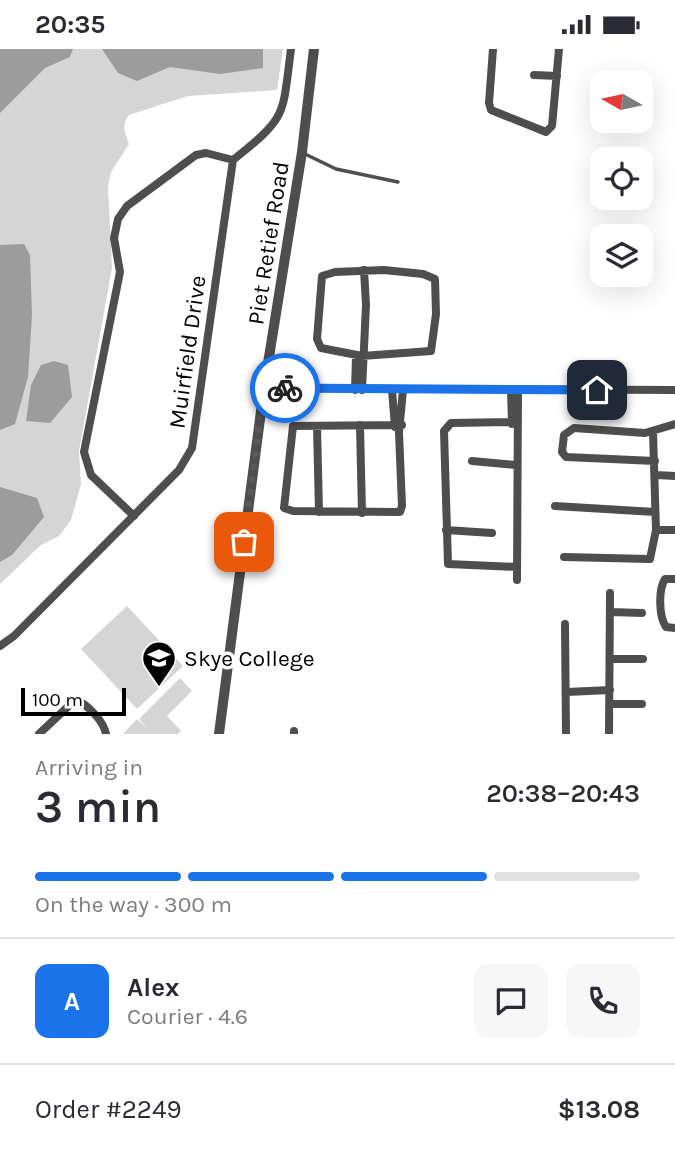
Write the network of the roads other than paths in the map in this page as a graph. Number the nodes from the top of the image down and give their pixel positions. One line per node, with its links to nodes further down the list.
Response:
1 (314, 49): 7 (street, Piet Retief Road)
2 (493, 49): 6 (street)
3 (559, 49): 6 (street)
4 (290, 54): 8 (street)
5 (534, 75): 6 (street)
6 (557, 76)
7 (302, 152): 9 (lane); 12 (street, Piet Retief Road)
8 (233, 160): 33 (street, Muirfield Drive); 33 (street)
9 (398, 182)
10 (365, 270): 11 (street); 11 (street); 11 (street)
11 (360, 354): 13 (street)
12 (264, 388): 13 (street); 56 (street, Piet Retief Road)
13 (358, 390): 14 (street)
14 (392, 390): 15 (street); 22 (street)
15 (403, 390): 16 (street); 22 (street)
16 (515, 390): 17 (street); 18 (street)
17 (675, 390)
18 (514, 424): 26 (street); 34 (street)
19 (675, 424): 23 (street)
20 (360, 425): 21 (street); 22 (street); 32 (street)
21 (317, 426): 30 (street); 30 (street)
22 (398, 427): 32 (street)
23 (653, 432): 25 (street); 25 (street)
24 (472, 461): 26 (street)
25 (655, 461): 27 (street)
26 (516, 465): 39 (street)
27 (656, 475): 28 (street); 31 (street)
28 (675, 476)
29 (555, 506): 31 (street)
30 (319, 512): 32 (street)
31 (655, 512): 35 (street)
32 (362, 513)
33 (134, 516): 47 (street, Muirfield Drive)
34 (446, 530): 37 (street); 39 (street)
35 (656, 530): 36 (street); 38 (street)
36 (675, 530)
37 (492, 533)
38 (564, 557)
39 (517, 568): 41 (street)
40 (675, 579): 46 (street)
41 (517, 580)
42 (610, 593): 43 (street)
43 (610, 612): 44 (street); 48 (street)
44 (642, 613)
45 (565, 624): 51 (street)
46 (675, 628)
47 (0, 646)
48 (610, 659): 49 (street); 50 (street)
49 (643, 659)
50 (610, 690): 51 (street); 52 (street)
51 (566, 692): 57 (street)
52 (610, 704): 53 (street); 58 (street)
53 (642, 704)
54 (39, 734): 55 (street)
55 (106, 734)
56 (219, 734)
57 (566, 734)
58 (609, 734)

